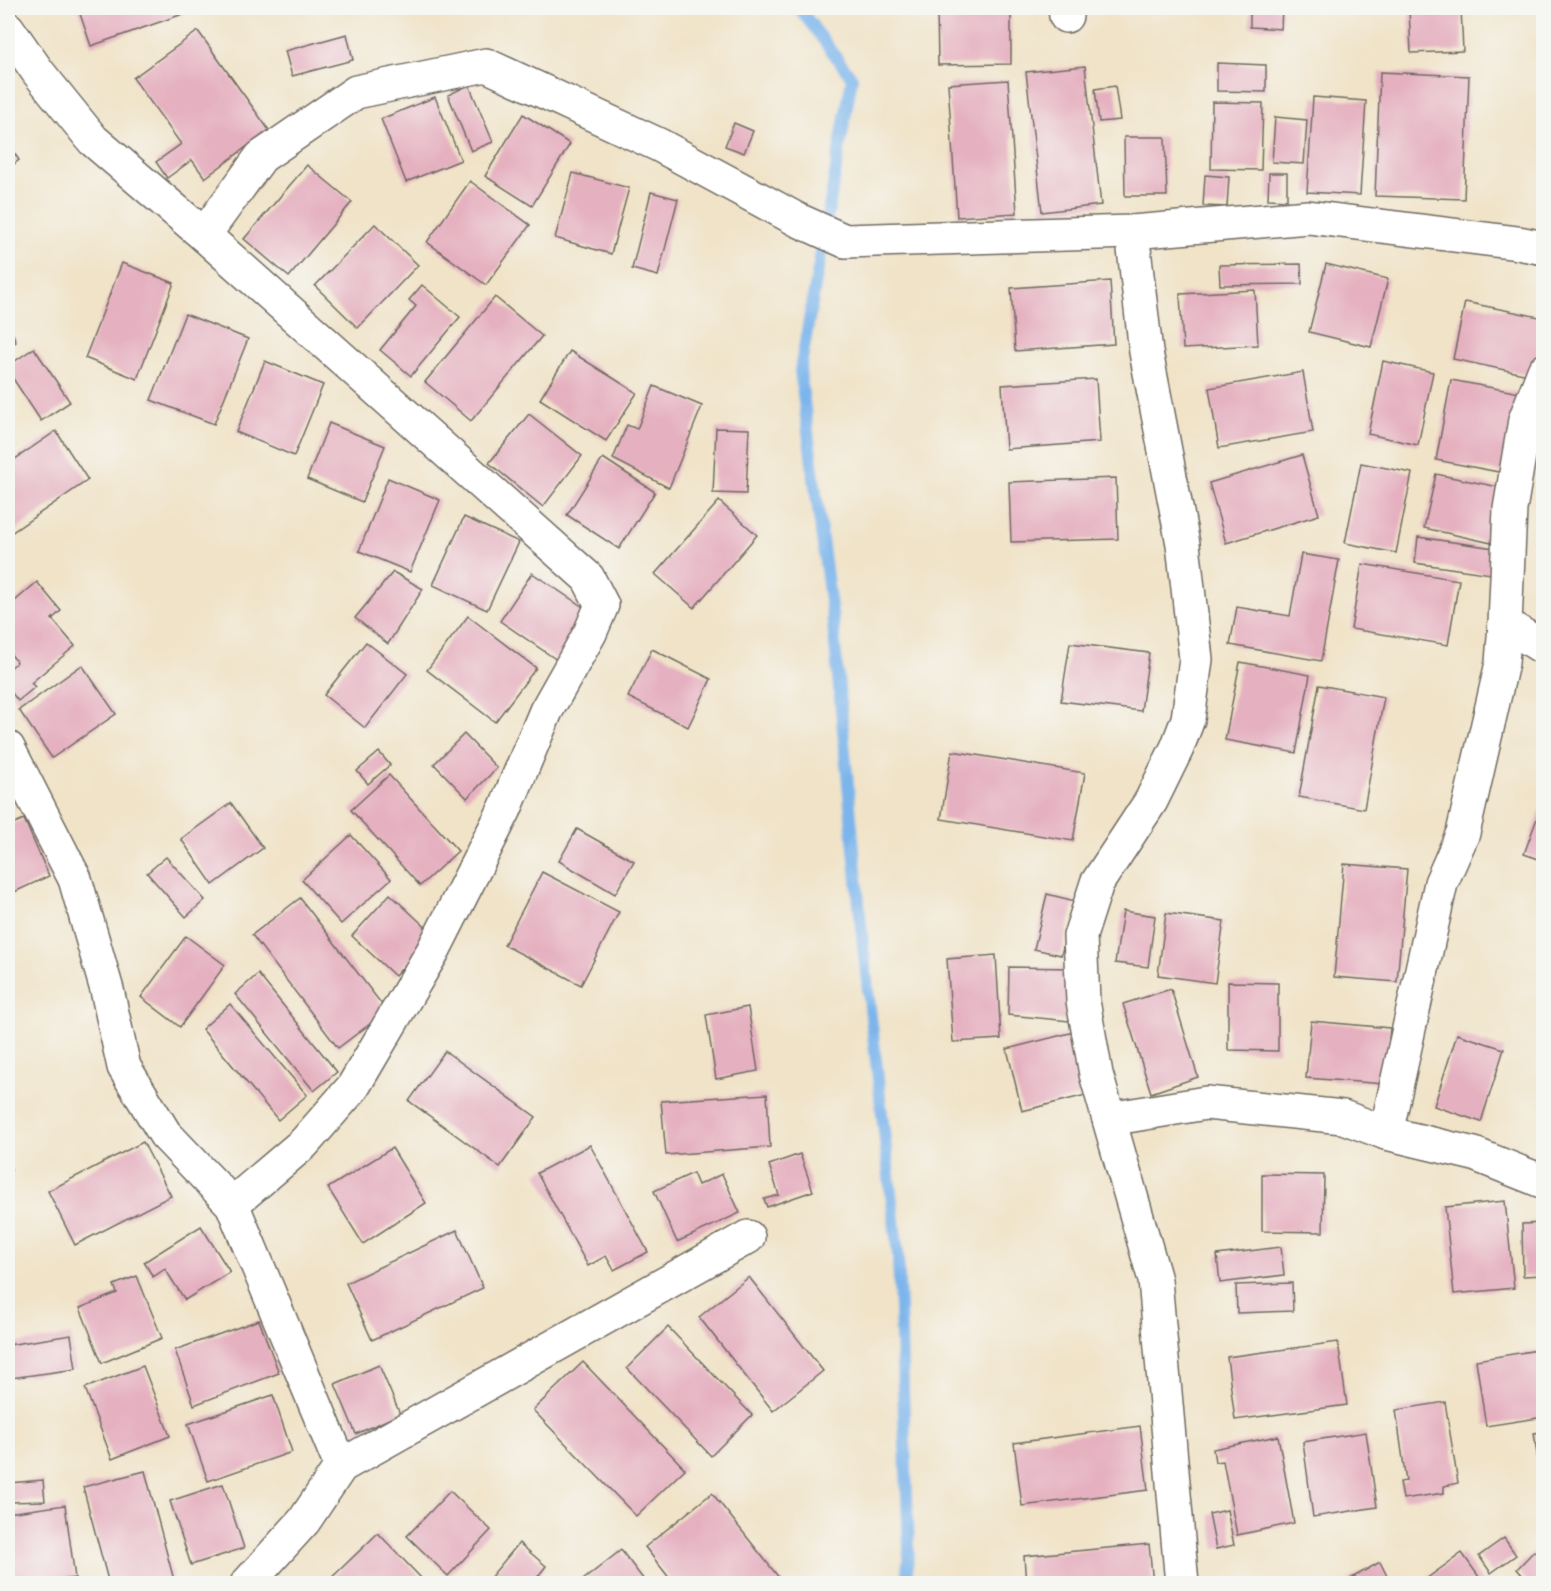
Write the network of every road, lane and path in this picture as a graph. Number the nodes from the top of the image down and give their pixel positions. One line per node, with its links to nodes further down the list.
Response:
1 (8, 29): 3 (street)
2 (1132, 232): 3 (street); 4 (street); 9 (street)
3 (204, 235): 12 (street)
4 (1544, 248)
5 (1544, 371): 6 (street)
6 (1505, 624): 7 (street); 10 (street)
7 (1544, 648)
8 (8, 748): 12 (street)
9 (1109, 1119): 10 (street); 16 (street)
10 (1386, 1133): 11 (street)
11 (1544, 1182)
12 (232, 1204): 14 (street)
13 (748, 1238): 14 (street)
14 (341, 1466): 15 (street)
15 (247, 1584)
16 (1182, 1584)

